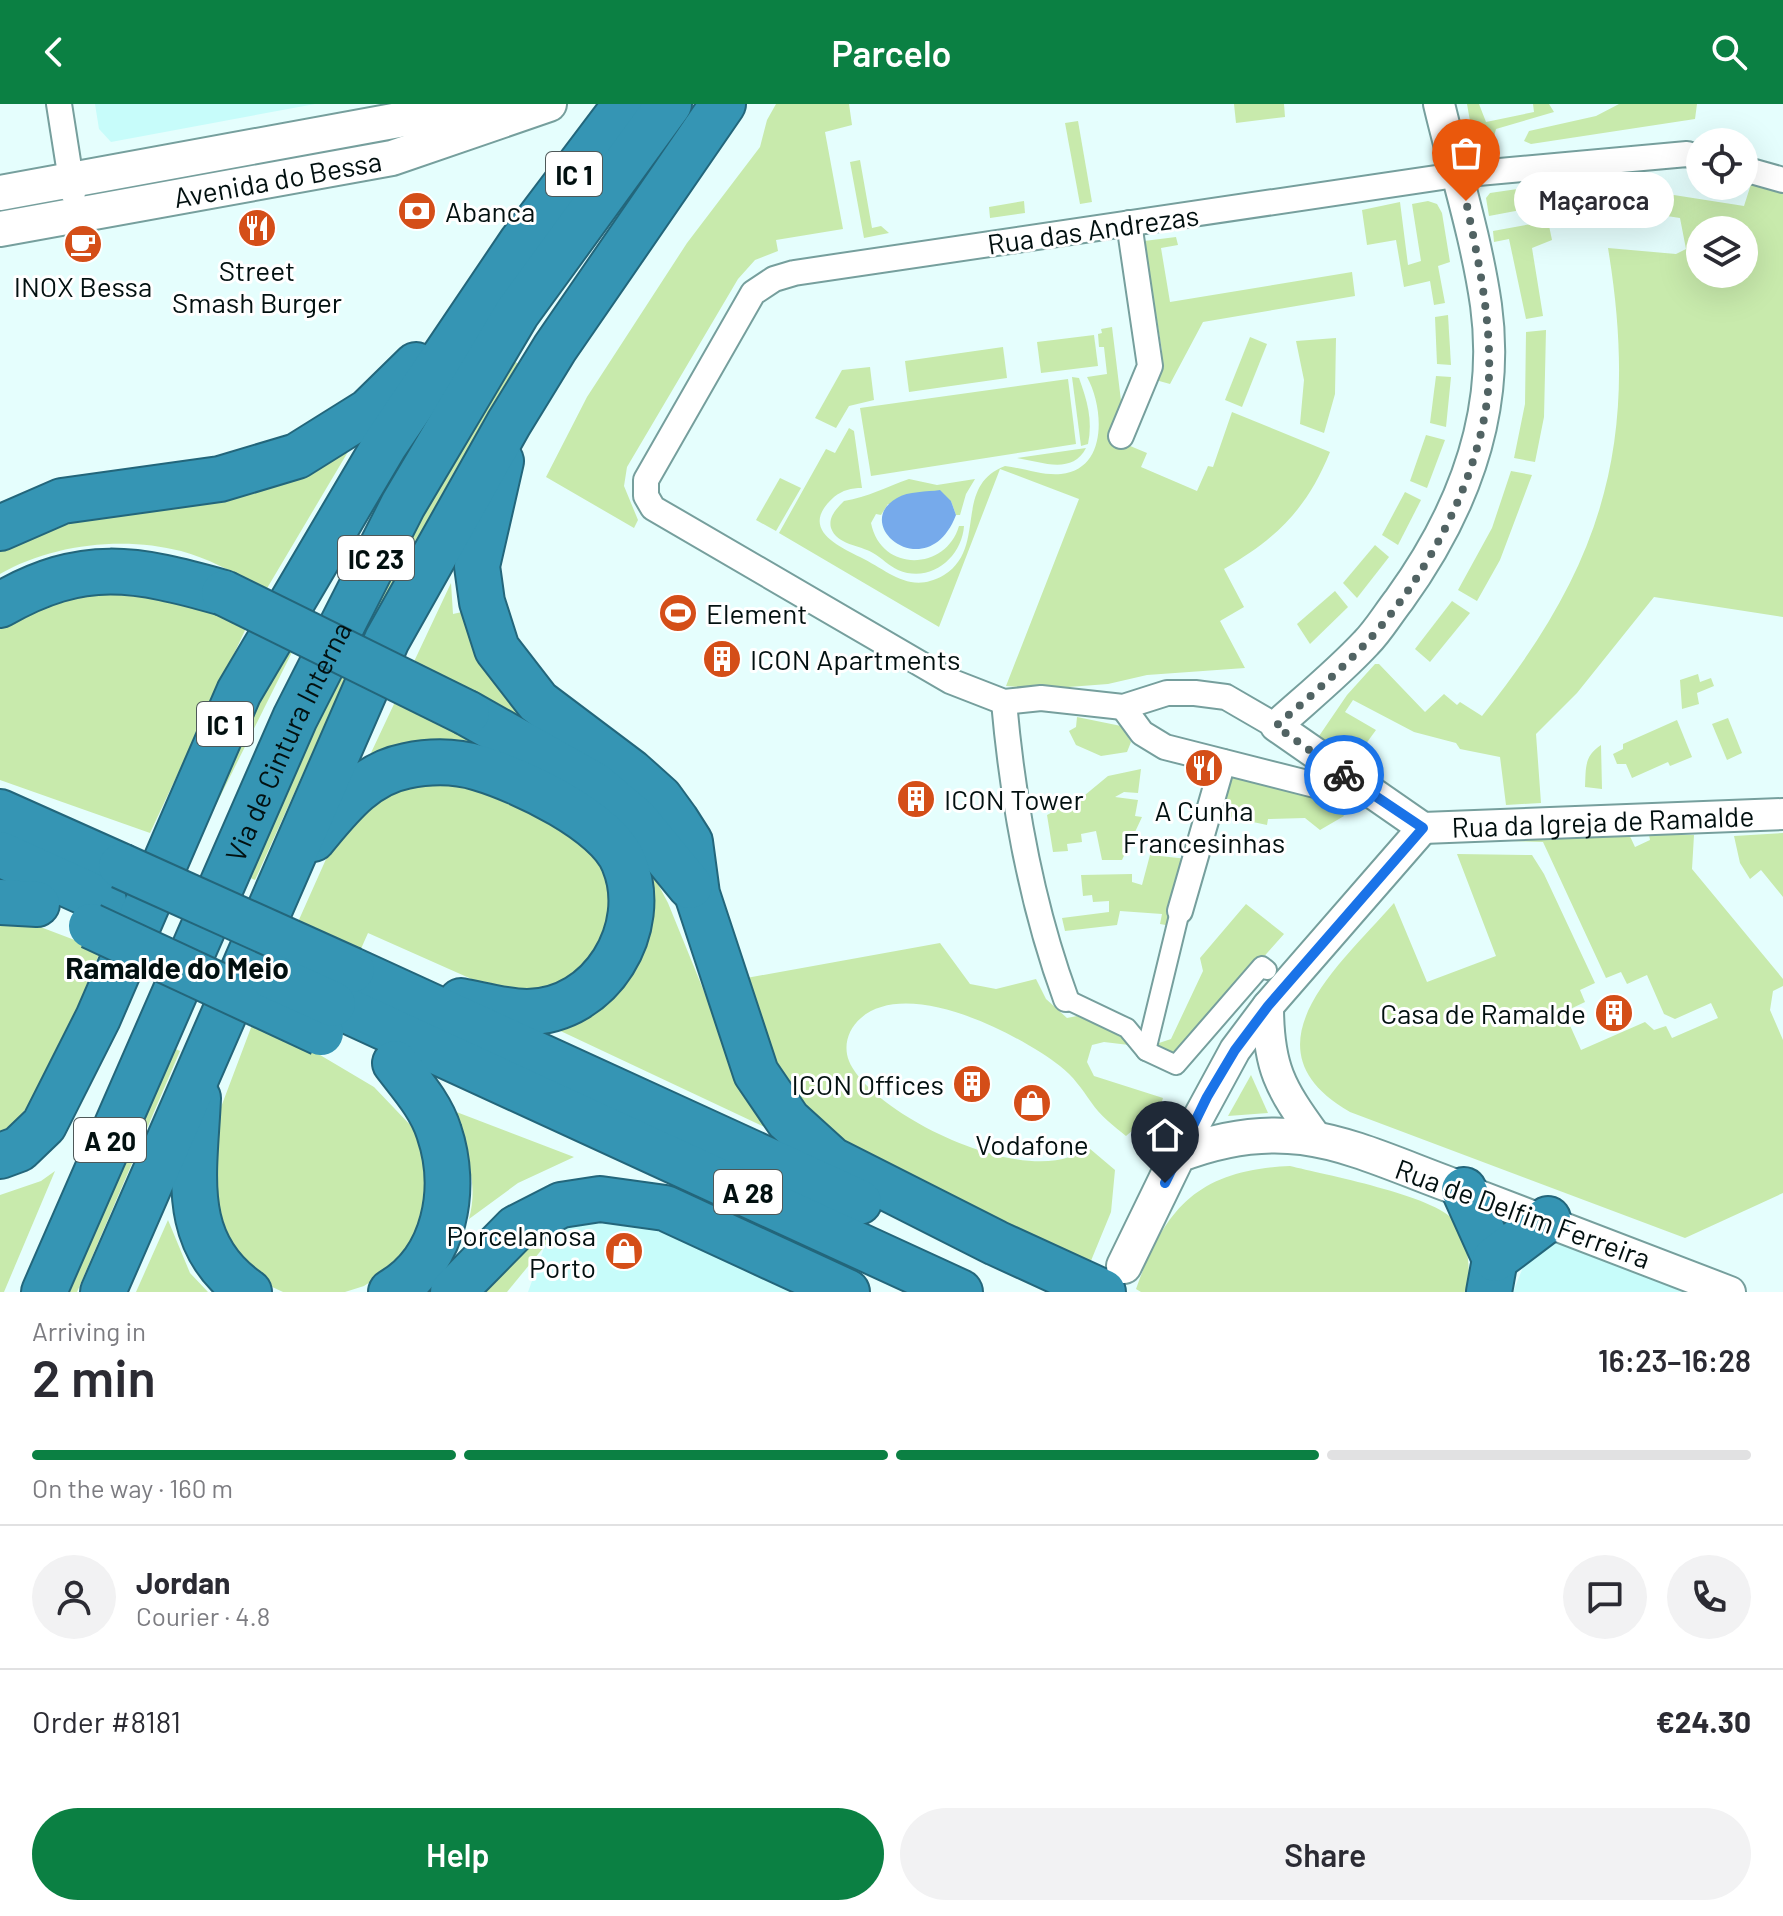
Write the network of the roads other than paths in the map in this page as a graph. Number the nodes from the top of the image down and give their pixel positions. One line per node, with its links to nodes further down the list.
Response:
1 (59, 104): 14 (street)
2 (381, 104): 10 (street)
3 (486, 104): 9 (main road, Avenida do Bessa)
4 (549, 104): 17 (main road, Avenida do Bessa)
5 (626, 104): 20 (highway, IC 1)
6 (669, 104): 40 (highway, Via de Cintura Interna / IC 23)
7 (723, 104): 21 (highway, Via de Cintura Interna / IC 23)
8 (1439, 104): 13 (street)
9 (443, 107): 10 (main road, Avenida do Bessa)
10 (330, 131): 14 (main road, Avenida do Bessa)
11 (1686, 154): 13 (street, Rua das Andrezas)
12 (1758, 173): 15 (street)
13 (1456, 175): 18 (street, Rua das Andrezas); 27 (street)
14 (71, 180): 16 (main road, Avenida do Bessa); 17 (street)
15 (1783, 180)
16 (0, 193)
17 (77, 215): 19 (main road, Avenida do Bessa)
18 (1129, 223): 22 (street); 25 (street, Rua das Andrezas)
19 (0, 229)
20 (458, 332): 23 (highway); 50 (highway, IC 1)
21 (509, 423): 34 (highway, Via de Cintura Interna / IC 23); 35 (highway)
22 (1121, 436)
23 (0, 528)
24 (0, 605): 35 (highway, bridge)
25 (1004, 702): 26 (street); 42 (street)
26 (1123, 707): 27 (street); 28 (street)
27 (1276, 726): 29 (street)
28 (1223, 762): 29 (street); 38 (street)
29 (1342, 774): 32 (street)
30 (0, 812): 37 (highway)
31 (1783, 814): 32 (street, Rua da Igreja de Ramalde)
32 (1423, 828): 44 (street)
33 (0, 854): 37 (highway)
34 (281, 878): 41 (highway); 47 (highway, Via de Cintura Interna / IC 23)
35 (697, 894): 56 (highway)
36 (12, 897): 37 (highway)
37 (106, 898): 43 (highway, bridge); 43 (highway, A 28, bridge)
38 (1180, 911): 45 (street)
39 (1267, 970): 45 (street)
40 (176, 987): 58 (highway, Via de Cintura Interna / A 20)
41 (394, 988): 43 (highway, A 28); 55 (highway, A 28)
42 (1066, 999): 45 (street)
43 (336, 1002): 46 (highway); 55 (highway, A 28)
44 (1268, 1006): 48 (street); 49 (street)
45 (1146, 1051)
46 (395, 1063): 51 (highway); 61 (highway)
47 (198, 1070): 59 (highway, Via de Cintura Interna / A 20); 60 (highway)
48 (1315, 1136): 49 (main road, Rua de Delfim Ferreira); 52 (main road, Rua de Delfim Ferreira)
49 (1178, 1155): 56 (main road)
50 (0, 1156)
51 (670, 1181): 57 (highway, A 28); 62 (highway, A 28)
52 (1464, 1190): 53 (street, Rua de Delfim Ferreira); 54 (highway)
53 (1548, 1219): 54 (highway); 64 (street, Rua de Delfim Ferreira)
54 (1492, 1276)
55 (962, 1279): 56 (highway, A 28); 57 (highway, A 28)
56 (1086, 1282)
57 (864, 1284): 63 (highway)
58 (44, 1292)
59 (103, 1292)
60 (249, 1292)
61 (391, 1292)
62 (428, 1292)
63 (453, 1292)
64 (1730, 1292)

